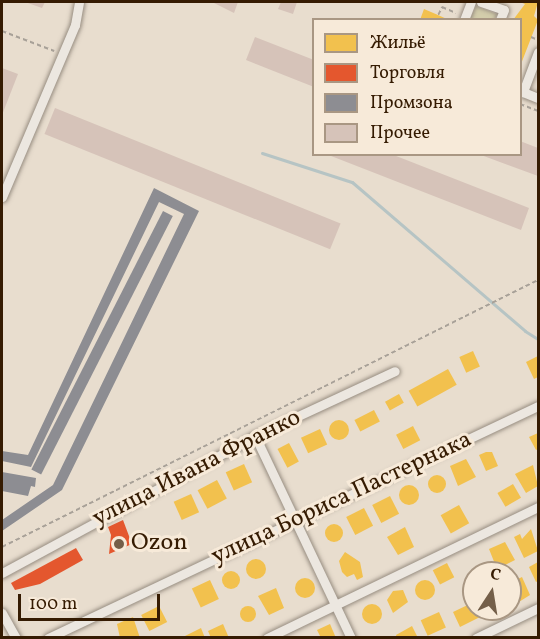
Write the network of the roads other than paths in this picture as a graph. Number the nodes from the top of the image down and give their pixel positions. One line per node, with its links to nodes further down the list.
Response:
1 (79, 2): 8 (street)
2 (471, 2): 4 (street)
3 (481, 2): 5 (street)
4 (465, 18)
5 (501, 18)
6 (538, 52): 7 (street)
7 (538, 98)
8 (2, 197)
9 (395, 371): 11 (street, улица Ивана Франко)
10 (538, 406): 13 (street, улица Бориса Пастернака)
11 (255, 436): 13 (street); 14 (street, улица Ивана Франко)
12 (538, 507): 15 (street)
13 (295, 521): 15 (street); 19 (street, улица Бориса Пастернака)
14 (2, 573)
15 (335, 605): 20 (street); 21 (street)
16 (538, 608): 22 (street)
17 (2, 613): 18 (street)
18 (16, 638)
19 (48, 638)
20 (267, 638)
21 (351, 638)
22 (476, 638)

